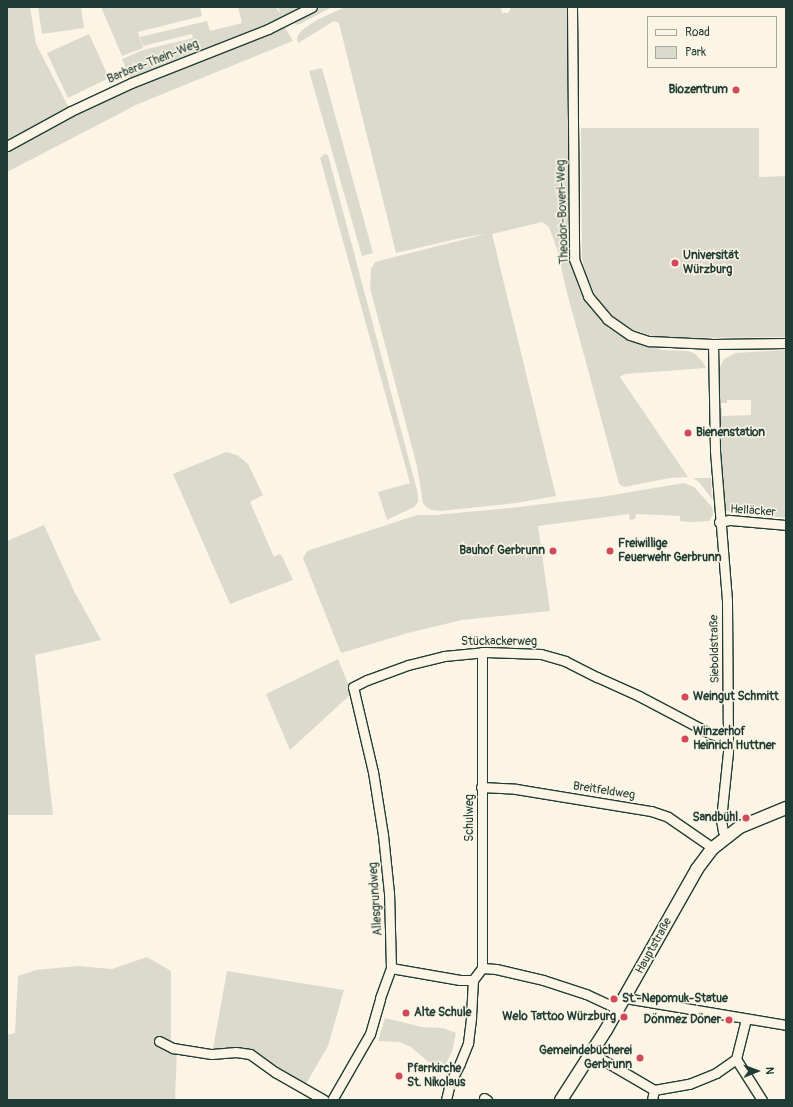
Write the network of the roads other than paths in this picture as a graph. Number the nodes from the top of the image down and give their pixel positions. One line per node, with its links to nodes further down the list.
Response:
1 (312, 7): 3 (street, Barbara-Thein-Weg)
2 (572, 7): 5 (street, Theodor-Boveri-Weg)
3 (7, 146)
4 (786, 343): 5 (street, Theodor-Boveri-Weg)
5 (713, 344): 6 (street, Sieboldstraße)
6 (719, 522): 7 (street, Helläcker); 10 (street, Sieboldstraße)
7 (786, 525)
8 (482, 652): 9 (street, Stückackerweg); 10 (street, Stückackerweg); 11 (street, Schulweg)
9 (352, 687): 15 (street, Allesgrundweg)
10 (727, 739): 13 (street, Sieboldstraße)
11 (481, 787): 14 (street, Breitfeldweg); 16 (street, Schulweg)
12 (786, 808): 13 (street, Hauptstraße)
13 (727, 836): 14 (street, Hauptstraße)
14 (713, 848): 18 (street, Hauptstraße)
15 (391, 968): 17 (street); 27 (street, Allesgrundweg)
16 (482, 968): 17 (street); 19 (street)
17 (473, 980): 28 (street)
18 (625, 998): 19 (street, Hauptstraße); 20 (street)
19 (618, 1010): 23 (street, Hauptstraße)
20 (746, 1019): 21 (street); 24 (street)
21 (786, 1025)
22 (159, 1042): 26 (street)
23 (591, 1053): 25 (street); 29 (street, Hauptstraße)
24 (736, 1059): 25 (street); 31 (street)
25 (654, 1090): 30 (street)
26 (324, 1100)
27 (332, 1100)
28 (446, 1100)
29 (561, 1100)
30 (652, 1100)
31 (762, 1100)

